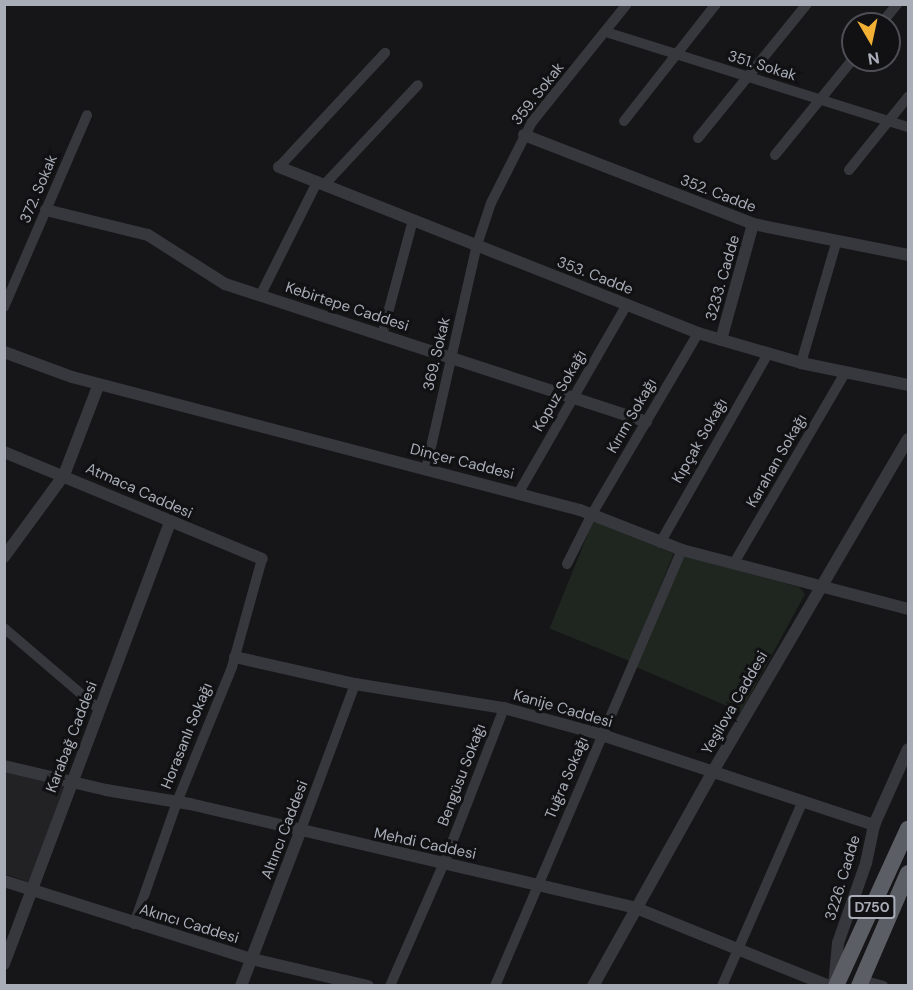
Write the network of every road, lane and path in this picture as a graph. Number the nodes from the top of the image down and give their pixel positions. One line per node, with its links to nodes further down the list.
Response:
1 (627, 4): 4 (street, 359. Sokak)
2 (716, 4): 6 (street)
3 (807, 4): 8 (street)
4 (606, 32): 6 (street, 351. Sokak); 16 (street, 359. Sokak)
5 (385, 53): 19 (street)
6 (677, 55): 8 (street, 351. Sokak); 13 (street)
7 (842, 72): 11 (street)
8 (748, 77): 11 (street, 351. Sokak); 17 (street)
9 (418, 85): 21 (street)
10 (909, 97): 14 (street)
11 (820, 99): 14 (street, 351. Sokak); 18 (street)
12 (87, 115): 22 (street, 372. Sokak)
13 (624, 121)
14 (889, 121): 15 (street, 351. Sokak); 20 (street)
15 (909, 127)
16 (524, 135): 24 (street, 352. Cadde); 26 (street, 359. Sokak)
17 (698, 138)
18 (775, 155)
19 (279, 167): 21 (street, 353. Cadde)
20 (849, 170)
21 (320, 184): 23 (street, 353. Cadde); 28 (street)
22 (46, 210): 28 (street, Kebirtepe Caddesi); 30 (street, 372. Sokak)
23 (413, 220): 26 (street, 353. Cadde); 32 (street)
24 (753, 224): 25 (street, 352. Cadde); 33 (street, 3233. Cadde)
25 (837, 240): 27 (street, 352. Cadde); 37 (street)
26 (477, 245): 29 (street, 353. Cadde); 36 (street, 369. Sokak)
27 (909, 255)
28 (261, 296): 32 (street, Kebirtepe Caddesi)
29 (627, 304): 31 (street, 353. Cadde); 41 (street, Kopuz Sokağı)
30 (4, 307)
31 (698, 333): 33 (street, 353. Cadde); 42 (street, Kırım Sokağı)
32 (382, 335): 36 (street, Kebirtepe Caddesi)
33 (721, 340): 35 (street, 353. Cadde)
34 (4, 352): 39 (street, Dinçer Caddesi)
35 (768, 354): 37 (street, 353. Cadde); 50 (street, Kıpçak Sokağı)
36 (452, 356): 41 (street, Kebirtepe Caddesi); 45 (street, 369. Sokak)
37 (801, 363): 38 (street, 353. Cadde)
38 (845, 373): 40 (street, 353. Cadde); 54 (street, Karahan Sokağı)
39 (99, 384): 45 (street, Dinçer Caddesi); 46 (street)
40 (909, 385)
41 (574, 397): 42 (street, Kebirtepe Caddesi); 47 (street, Kopuz Sokağı)
42 (646, 422): 48 (street, Kırım Sokağı)
43 (909, 439): 56 (street, Yeşilova Caddesi)
44 (4, 452): 46 (street, Atmaca Caddesi)
45 (426, 469): 47 (street, Dinçer Caddesi)
46 (64, 475): 49 (street, Atmaca Caddesi); 52 (street)
47 (519, 492): 48 (street, Dinçer Caddesi)
48 (592, 514): 50 (street, Dinçer Caddesi); 55 (street)
49 (170, 522): 53 (street, Atmaca Caddesi); 62 (street, Karabağ Caddesi)
50 (660, 543): 51 (street, Dinçer Caddesi)
51 (682, 550): 54 (street, Dinçer Caddesi); 63 (street, Tuğra Sokağı)
52 (4, 557)
53 (262, 559): 59 (street, Horasanlı Sokağı)
54 (734, 563): 56 (street, Dinçer Caddesi)
55 (567, 564)
56 (821, 584): 57 (street, Dinçer Caddesi); 66 (street, Yeşilova Caddesi)
57 (909, 609)
58 (4, 628): 62 (street)
59 (235, 657): 60 (street, Kanije Caddesi); 68 (street, Horasanlı Sokağı)
60 (355, 684): 61 (street, Kanije Caddesi); 72 (street, Altıncı Caddesi)
61 (504, 708): 63 (street, Kanije Caddesi); 73 (street, Bengüsu Sokağı)
62 (99, 709): 67 (street, Karabağ Caddesi)
63 (602, 735): 66 (street, Kanije Caddesi); 76 (street, Tuğra Sokağı)
64 (909, 749): 70 (street, 3226. Cadde)
65 (4, 766): 67 (street, Mehdi Caddesi)
66 (712, 773): 69 (street, Kanije Caddesi); 78 (street, Yeşilova Caddesi)
67 (70, 781): 68 (street, Mehdi Caddesi); 77 (street, Karabağ Caddesi)
68 (177, 802): 72 (street, Mehdi Caddesi); 79 (street, Horasanlı Sokağı)
69 (802, 803): 70 (street, Kanije Caddesi); 80 (street)
70 (874, 825): 91 (street, 3226. Cadde)
71 (909, 830): 91 (highway, D750)
72 (300, 832): 73 (street, Mehdi Caddesi); 81 (street, Altıncı Caddesi)
73 (444, 863): 76 (street, Mehdi Caddesi); 86 (street, Bengüsu Sokağı)
74 (909, 873): 83 (highway, D750)
75 (4, 881): 77 (street, Akıncı Caddesi)
76 (538, 885): 78 (street, Mehdi Caddesi); 87 (street, Tuğra Sokağı)
77 (31, 890): 79 (street, Akıncı Caddesi); 82 (street, Karabağ Caddesi)
78 (636, 908): 80 (street, Mehdi Caddesi); 88 (street, Yeşilova Caddesi)
79 (134, 924): 81 (street, Akıncı Caddesi)
80 (738, 947): 89 (street); 90 (street, Mehdi Caddesi)
81 (252, 959): 84 (street, Altıncı Caddesi); 85 (street, Akıncı Caddesi)
82 (4, 964)
83 (860, 983): 92 (street)
84 (241, 986)
85 (368, 986)
86 (390, 986)
87 (495, 986)
88 (593, 986)
89 (722, 986)
90 (829, 986)
91 (835, 986)
92 (883, 986)

